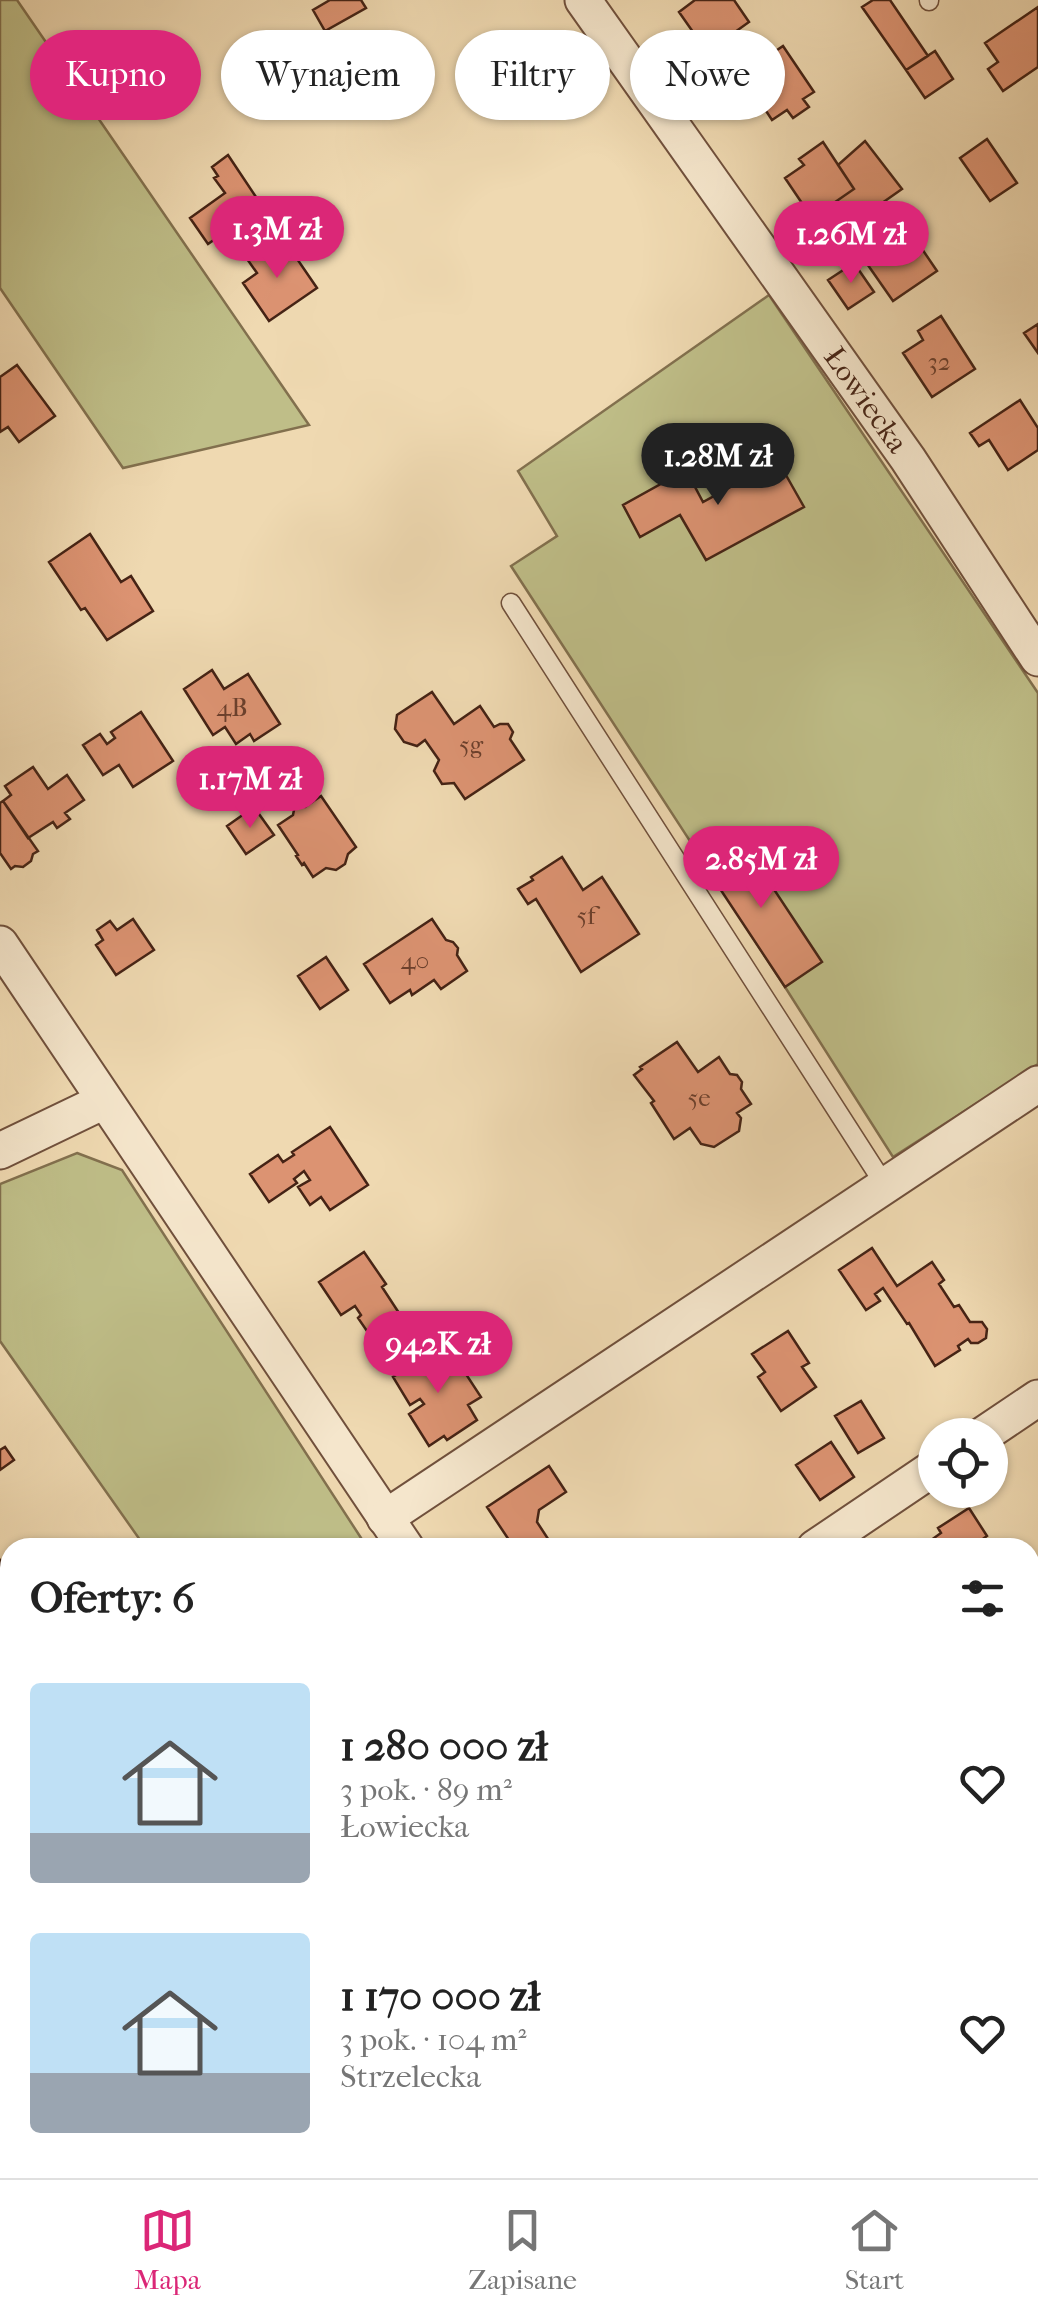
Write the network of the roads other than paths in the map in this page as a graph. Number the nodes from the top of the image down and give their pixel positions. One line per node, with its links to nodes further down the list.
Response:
1 (583, 0): 3 (street, Łowiecka)
2 (511, 603): 8 (lane)
3 (1038, 658)
4 (0, 944): 6 (street)
5 (1038, 1084): 8 (street)
6 (104, 1101): 7 (street); 12 (street)
7 (0, 1151)
8 (886, 1187): 12 (street)
9 (1038, 1398): 10 (street)
10 (1008, 1418)
11 (918, 1478): 14 (street)
12 (384, 1518): 13 (street)
13 (399, 1538)
14 (830, 1538)

